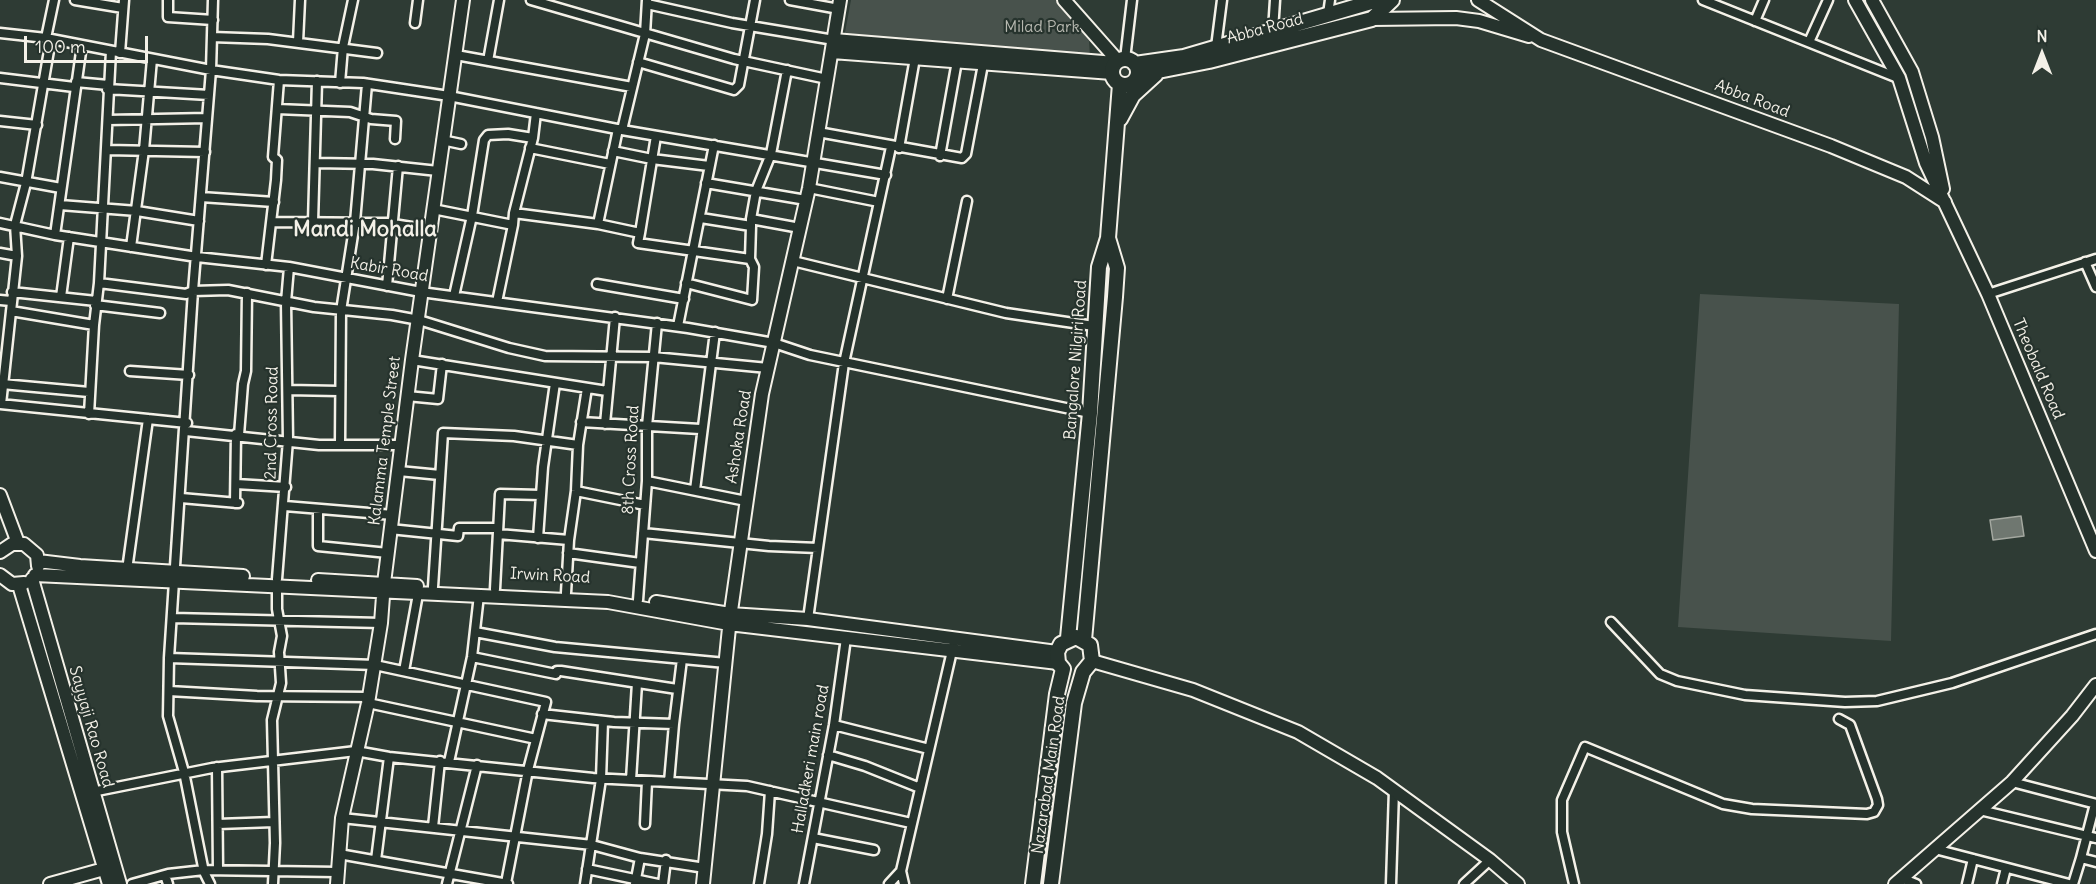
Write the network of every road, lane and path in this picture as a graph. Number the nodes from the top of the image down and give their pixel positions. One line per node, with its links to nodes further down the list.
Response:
1 (54, 0): 40 (street)
2 (75, 0): 28 (street)
3 (168, 0): 32 (street)
4 (213, 0): 32 (street)
5 (300, 0): 42 (street)
6 (353, 0): 45 (street)
7 (418, 0): 34 (street)
8 (463, 0): 50 (main road, Kalamma Temple Street)
9 (499, 0): 54 (street)
10 (531, 0): 26 (street)
11 (755, 0): 35 (street)
12 (790, 0): 29 (street)
13 (1064, 0): 58 (main road)
14 (1132, 0): 58 (street)
15 (1222, 0): 47 (street)
16 (1275, 0): 36 (street)
17 (1330, 0): 30 (street)
18 (1392, 0): 31 (main road)
19 (1478, 0): 41 (main road, Abba Road)
20 (1703, 0): 33 (street)
21 (1764, 0): 33 (street)
22 (1828, 0): 43 (street)
23 (1855, 0): 63 (main road, Theobald Road)
24 (1872, 0): 121 (main road, Theobald Road)
25 (1373, 1): 30 (main road)
26 (552, 2): 38 (street)
27 (647, 2): 35 (street); 38 (street)
28 (124, 4): 48 (street)
29 (840, 5): 46 (main road, Ashoka Road)
30 (1328, 15): 36 (main road)
31 (1372, 19): 41 (main road, Abba Road); 59 (main road, Abba Road)
32 (213, 20): 39 (street)
33 (1755, 21): 43 (street)
34 (415, 23)
35 (751, 27): 46 (street); 55 (street)
36 (1273, 31): 47 (main road)
37 (0, 33): 40 (street)
38 (645, 34): 55 (street); 56 (street)
39 (212, 37): 42 (street); 60 (street)
40 (48, 39): 44 (street); 68 (street)
41 (1541, 40): 121 (main road, Abba Road)
42 (298, 42): 45 (street)
43 (1809, 42): 63 (street)
44 (82, 45): 48 (street); 70 (street)
45 (343, 46): 49 (street); 67 (street)
46 (833, 46): 51 (main road); 52 (main road); 64 (main road, Ashoka Road)
47 (1216, 47): 58 (main road)
48 (116, 52): 53 (street); 71 (street)
49 (377, 53)
50 (456, 55): 54 (street); 75 (main road, Kalamma Temple Street)
51 (915, 58): 57 (main road); 95 (street)
52 (984, 58): 57 (main road); 58 (main road); 101 (street)
53 (152, 59): 60 (street); 73 (street)
54 (488, 61): 72 (street)
55 (744, 61): 56 (street); 61 (street)
56 (638, 62): 72 (street)
57 (957, 62): 101 (street)
58 (1123, 68): 59 (main road, Abba Road); 85 (main road, Bangalore Nilgiri Road)
59 (1172, 69): 85 (main road)
60 (211, 70): 65 (street); 74 (street)
61 (787, 70): 64 (street); 100 (street)
62 (0, 78): 68 (street)
63 (1899, 78): 121 (main road, Theobald Road)
64 (827, 79): 87 (main road, Ashoka Road)
65 (279, 80): 66 (street); 76 (street)
66 (317, 81): 67 (street); 77 (street)
67 (340, 82): 69 (street)
68 (44, 84): 70 (street); 84 (street)
69 (367, 84): 75 (street); 79 (street)
70 (75, 85): 71 (street); 114 (street)
71 (108, 87): 73 (street); 81 (street)
72 (632, 87): 86 (street)
73 (148, 93): 74 (street); 82 (street)
74 (209, 95): 80 (street)
75 (450, 96): 78 (street); 91 (main road, Kalamma Temple Street)
76 (277, 109): 77 (street); 119 (street)
77 (317, 110): 79 (street); 104 (street)
78 (536, 113): 86 (street); 89 (street)
79 (364, 115): 90 (street); 105 (street)
80 (207, 118): 82 (street); 99 (street)
81 (108, 120): 82 (street); 96 (street)
82 (146, 120): 97 (street)
83 (0, 122): 84 (street)
84 (37, 125): 112 (street)
85 (1116, 126): 144 (main road, Bangalore Nilgiri Road)
86 (620, 130): 88 (street); 98 (street)
87 (818, 132): 95 (street); 103 (main road, Ashoka Road)
88 (656, 136): 93 (street); 102 (street)
89 (533, 138): 94 (street); 127 (street)
90 (395, 140)
91 (442, 140): 92 (street); 109 (main road, Kalamma Temple Street)
92 (461, 144)
93 (714, 145): 100 (street); 108 (street)
94 (530, 148): 106 (street); 126 (street)
95 (895, 148): 101 (street); 110 (street)
96 (107, 150): 97 (street); 124 (street)
97 (144, 150): 99 (street); 125 (street)
98 (613, 151): 102 (street); 106 (street)
99 (205, 152): 117 (street)
100 (771, 154): 103 (street); 115 (street)
101 (940, 156)
102 (652, 159): 108 (street); 141 (street)
103 (814, 161): 110 (street); 116 (main road, Ashoka Road)
104 (316, 163): 105 (street); 131 (street)
105 (360, 164): 107 (street); 132 (street)
106 (610, 164): 136 (street)
107 (398, 166): 109 (street); 135 (street)
108 (709, 166): 113 (street)
109 (438, 171): 123 (main road, Kalamma Temple Street)
110 (886, 175): 120 (street)
111 (0, 177): 112 (street)
112 (26, 183): 114 (street); 137 (street)
113 (706, 183): 115 (street); 128 (street)
114 (61, 188): 122 (street)
115 (756, 191): 116 (street); 134 (street)
116 (808, 194): 120 (street); 139 (main road, Ashoka Road)
117 (201, 197): 119 (street); 129 (street)
118 (967, 201): 172 (street)
119 (274, 202): 130 (street)
120 (879, 202): 158 (street)
121 (1945, 202): 167 (main road, Theobald Road)
122 (60, 205): 124 (street); 142 (street)
123 (433, 209): 127 (street); 140 (main road, Kalamma Temple Street)
124 (104, 210): 125 (street); 145 (street)
125 (137, 211): 129 (street); 146 (street)
126 (514, 213): 136 (street); 138 (street)
127 (471, 216): 138 (street); 169 (street)
128 (701, 218): 134 (street); 147 (street)
129 (199, 220): 150 (street)
130 (272, 222): 131 (street); 155 (street)
131 (313, 222): 132 (street)
132 (355, 222): 135 (street); 157 (street)
133 (0, 223): 137 (street, Kabir Road)
134 (751, 223): 139 (street); 151 (street)
135 (393, 224): 140 (street); 162 (street)
136 (598, 224): 141 (street)
137 (15, 225): 142 (street, Kabir Road); 149 (street)
138 (513, 225): 175 (street)
139 (800, 228): 153 (main road, Ashoka Road)
140 (430, 230): 165 (main road, Kalamma Temple Street)
141 (640, 233): 147 (street)
142 (55, 235): 143 (street, Kabir Road)
143 (69, 237): 145 (street, Kabir Road); 170 (street)
144 (1108, 238): 185 (main road, Bangalore Nilgiri Road); 275 (main road)
145 (99, 241): 146 (street, Kabir Road); 159 (street)
146 (131, 246): 150 (street, Kabir Road)
147 (694, 251): 151 (street); 160 (street)
148 (0, 253): 149 (street)
149 (17, 256): 168 (street)
150 (197, 257): 155 (street, Kabir Road); 164 (street)
151 (750, 259): 160 (street)
152 (2096, 259): 154 (street)
153 (793, 261): 158 (street); 188 (main road, Ashoka Road)
154 (2085, 262): 163 (street); 167 (street)
155 (266, 265): 156 (street, Kabir Road)
156 (289, 267): 157 (street, Kabir Road); 174 (street, 2nd Cross Road)
157 (348, 278): 162 (street, Kabir Road); 178 (street)
158 (861, 279): 172 (street); 193 (street)
159 (99, 283): 164 (street); 176 (street)
160 (686, 283): 171 (street)
161 (597, 284): 171 (street)
162 (387, 286): 165 (street, Kabir Road)
163 (2096, 287)
164 (193, 291): 166 (street); 197 (street)
165 (421, 292): 169 (street, Kabir Road); 181 (main road, Kalamma Temple Street)
166 (247, 293): 174 (street); 215 (street)
167 (1988, 294): 245 (main road, Theobald Road)
168 (12, 296): 170 (street); 173 (street); 177 (street)
169 (454, 296): 175 (street, Kabir Road)
170 (61, 297): 176 (street)
171 (684, 299): 184 (street)
172 (947, 299): 185 (street)
173 (0, 300)
174 (286, 302): 178 (street); 201 (street, 2nd Cross Road)
175 (497, 302): 180 (street, Kabir Road)
176 (96, 303): 179 (street); 183 (street)
177 (11, 311): 183 (street); 187 (street)
178 (341, 311): 181 (street); 202 (street)
179 (160, 313)
180 (615, 317): 182 (street, Kabir Road); 189 (street)
181 (419, 320): 189 (street); 191 (main road, Kalamma Temple Street)
182 (657, 323): 184 (street, Kabir Road); 190 (street, 8th Cross Road)
183 (94, 325): 204 (street)
184 (678, 326): 186 (street, Kabir Road)
185 (1094, 326): 207 (main road, Bangalore Nilgiri Road)
186 (715, 332): 188 (street, Kabir Road); 192 (street)
187 (4, 335): 199 (street)
188 (774, 343): 193 (street, Kabir Road); 195 (main road, Ashoka Road)
189 (610, 355): 190 (street); 203 (street)
190 (653, 357): 192 (street); 212 (street, 8th Cross Road)
191 (412, 360): 194 (street); 205 (main road, Kalamma Temple Street)
192 (710, 362): 195 (street); 214 (street)
193 (844, 363): 207 (street, Kabir Road); 244 (street)
194 (442, 364): 198 (street); 205 (street)
195 (768, 368): 231 (main road, Ashoka Road)
196 (130, 371): 197 (street)
197 (189, 375): 213 (street)
198 (555, 383): 200 (street); 217 (street)
199 (2, 384): 204 (street); 206 (street)
200 (586, 388): 203 (street); 210 (street)
201 (288, 390): 202 (street); 216 (street, 2nd Cross Road)
202 (339, 391): 218 (street)
203 (608, 391): 211 (street)
204 (89, 392): 208 (street)
205 (407, 396): 219 (main road, Kalamma Temple Street)
206 (1, 404): 208 (street)
207 (1090, 413): 274 (main road, Bangalore Nilgiri Road)
208 (89, 414): 209 (street)
209 (148, 419): 213 (street); 251 (street)
210 (581, 422): 211 (street); 220 (street)
211 (605, 424): 212 (street)
212 (647, 426): 214 (street); 223 (street, 8th Cross Road)
213 (186, 427): 215 (street); 230 (street)
214 (700, 429): 226 (street)
215 (238, 435): 216 (street); 224 (street)
216 (288, 440): 218 (street); 225 (street, 2nd Cross Road)
217 (546, 440): 220 (street); 222 (street); 229 (street)
218 (340, 444): 219 (street)
219 (402, 445): 221 (main road, Kalamma Temple Street)
220 (578, 445): 227 (street)
221 (399, 471): 222 (street); 235 (main road, Kalamma Temple Street)
222 (440, 475): 239 (street)
223 (647, 481): 226 (street); 232 (street, 8th Cross Road)
224 (236, 484): 225 (street); 230 (street)
225 (285, 487): 233 (street, 2nd Cross Road)
226 (695, 490): 231 (street)
227 (576, 491): 232 (street); 241 (street)
228 (0, 495): 242 (main road)
229 (541, 495): 237 (street); 240 (street)
230 (181, 498): 254 (street)
231 (746, 501): 243 (main road, Ashoka Road)
232 (645, 505): 238 (street, 8th Cross Road)
233 (285, 506): 234 (street); 255 (street, 2nd Cross Road)
234 (318, 509): 235 (street); 247 (street)
235 (393, 515): 236 (main road, Kalamma Temple Street)
236 (390, 530): 239 (street); 247 (main road, Kalamma Temple Street)
237 (498, 531): 239 (street); 240 (street); 259 (street)
238 (643, 533): 243 (street); 250 (street, 8th Cross Road)
239 (437, 534): 257 (street)
240 (538, 538): 241 (street)
241 (569, 540): 248 (street)
242 (18, 543): 246 (main road); 249 (main road)
243 (740, 543): 244 (street); 265 (main road, Ashoka Road)
244 (818, 548): 266 (street)
245 (2096, 550)
246 (0, 552)
247 (388, 552): 258 (main road, Kalamma Temple Street)
248 (568, 553): 250 (street); 260 (street)
249 (38, 561): 251 (main road, Irwin Road); 253 (main road)
250 (640, 563): 263 (street, 8th Cross Road)
251 (127, 570): 254 (main road, Irwin Road)
252 (0, 575): 256 (main road)
253 (33, 577): 254 (main road); 256 (main road); 320 (main road, Sayyaji Rao Road)
254 (176, 577): 255 (main road, Irwin Road); 264 (street)
255 (277, 582): 258 (main road, Irwin Road); 267 (street, 2nd Cross Road)
256 (19, 585): 356 (main road, Sayyaji Rao Road)
257 (433, 587): 258 (main road, Irwin Road); 259 (main road, Irwin Road)
258 (383, 588): 261 (main road, Irwin Road); 269 (main road, Kalamma Temple Street)
259 (495, 589): 260 (main road, Irwin Road)
260 (566, 593): 263 (main road, Irwin Road)
261 (418, 594): 262 (main road, Irwin Road); 285 (street)
262 (479, 595): 265 (main road, Irwin Road); 270 (street)
263 (638, 600): 265 (main road, Irwin Road)
264 (173, 618): 267 (street); 278 (street)
265 (730, 619): 266 (main road, Irwin Road); 272 (main road, Irwin Road); 283 (main road, Ashoka Road)
266 (808, 619): 273 (main road, Irwin Road)
267 (279, 620): 269 (street); 282 (street, 2nd Cross Road)
268 (1611, 622): 271 (street)
269 (381, 623): 284 (main road, Kalamma Temple Street)
270 (474, 632): 277 (street); 279 (street)
271 (2096, 634)
272 (846, 638): 276 (main road, Irwin Road); 299 (street, Halladkeri main road)
273 (955, 638): 276 (street); 281 (main road, Irwin Road)
274 (1068, 638): 275 (main road); 281 (main road)
275 (1084, 639): 280 (main road)
276 (951, 652): 281 (main road, Irwin Road); 301 (street)
277 (472, 657): 286 (street); 287 (street)
278 (169, 658): 282 (street); 290 (street)
279 (682, 659): 283 (street); 289 (street)
280 (1092, 660): 318 (main road); 378 (main road, Nazarabad Main Road)
281 (1060, 661): 377 (main road)
282 (280, 662): 284 (street); 291 (street, 2nd Cross Road)
283 (726, 663): 316 (main road, Ashoka Road)
284 (375, 665): 285 (street); 292 (main road, Kalamma Temple Street)
285 (404, 671): 287 (street)
286 (637, 683): 289 (street); 297 (street)
287 (467, 685): 293 (street); 296 (street)
288 (2096, 685): 315 (main road)
289 (677, 689): 298 (street)
290 (169, 691): 291 (street); 310 (street)
291 (279, 696): 292 (street); 305 (street, 2nd Cross Road)
292 (368, 700): 296 (street); 302 (main road, Kalamma Temple Street)
293 (543, 714): 295 (street); 300 (street)
294 (1839, 719): 382 (street)
295 (603, 721): 297 (street); 311 (street)
296 (458, 722): 300 (street); 306 (street)
297 (634, 724): 298 (street); 312 (street)
298 (674, 724): 314 (street)
299 (834, 725): 301 (street); 303 (street, Halladkeri main road)
300 (536, 739): 309 (street)
301 (929, 749): 317 (street)
302 (356, 751): 304 (street); 305 (street); 324 (main road, Kalamma Temple Street)
303 (828, 755): 317 (street); 321 (street, Halladkeri main road)
304 (389, 757): 306 (street); 326 (street)
305 (273, 760): 308 (street); 325 (street, 2nd Cross Road)
306 (445, 762): 307 (street); 330 (street)
307 (477, 765): 309 (street); 331 (street)
308 (217, 767): 310 (street); 328 (street)
309 (528, 770): 311 (street); 332 (street)
310 (184, 772): 320 (street); 350 (street)
311 (601, 779): 312 (street); 336 (street)
312 (631, 780): 313 (street)
313 (647, 781): 314 (street); 329 (street)
314 (669, 782): 316 (street)
315 (2012, 782): 322 (street); 323 (main road)
316 (714, 783): 319 (street); 347 (main road, Ashoka Road)
317 (920, 788): 327 (street)
318 (1394, 790): 345 (main road); 379 (street)
319 (770, 791): 321 (street); 373 (street)
320 (92, 792): 362 (main road, Sayyaji Rao Road)
321 (819, 802): 327 (street); 334 (street, Halladkeri main road)
322 (2096, 804): 333 (street)
323 (1980, 810): 333 (street); 337 (main road)
324 (342, 818): 326 (street); 339 (main road, Kalamma Temple Street)
325 (274, 822): 328 (street); 352 (street, 2nd Cross Road)
326 (379, 822): 330 (street); 343 (street)
327 (911, 823): 354 (street)
328 (218, 824): 351 (street)
329 (645, 824)
330 (434, 827): 331 (street)
331 (461, 829): 332 (street); 353 (street)
332 (517, 836): 336 (street); 368 (street)
333 (2086, 836): 335 (street); 341 (street)
334 (813, 838): 338 (street); 374 (street, Halladkeri main road)
335 (2096, 838)
336 (592, 845): 340 (street); 349 (street)
337 (1935, 849): 342 (street); 359 (main road)
338 (874, 850)
339 (339, 854): 343 (street); 357 (main road, Kalamma Temple Street)
340 (640, 858): 344 (street); 358 (street)
341 (2081, 858): 346 (street); 386 (street)
342 (1972, 859): 348 (street); 384 (street)
343 (376, 860): 353 (street)
344 (666, 860): 347 (street); 371 (street)
345 (1490, 860): 380 (street); 381 (main road)
346 (2096, 862)
347 (705, 868): 372 (main road, Ashoka Road)
348 (2006, 868): 385 (street); 386 (street)
349 (588, 869): 358 (street); 369 (street)
350 (204, 870): 351 (street); 355 (street); 365 (street)
351 (219, 870): 352 (street)
352 (274, 871): 357 (street); 366 (street, 2nd Cross Road)
353 (449, 871): 367 (street); 368 (street)
354 (901, 871): 375 (street); 376 (street)
355 (165, 874): 363 (street); 364 (street)
356 (106, 876): 360 (main road); 361 (main road)
357 (337, 878)
358 (635, 881): 370 (street)
359 (1898, 881): 383 (street)
360 (50, 884)
361 (78, 884)
362 (120, 884)
363 (132, 884)
364 (168, 884)
365 (210, 884)
366 (273, 884)
367 (447, 884)
368 (507, 884)
369 (585, 884)
370 (658, 884)
371 (663, 884)
372 (703, 884)
373 (759, 884)
374 (804, 884)
375 (889, 884)
376 (904, 884)
377 (1033, 884)
378 (1051, 884)
379 (1391, 884)
380 (1464, 884)
381 (1518, 884)
382 (1574, 884)
383 (1916, 884)
384 (1967, 884)
385 (2002, 884)
386 (2071, 884)

